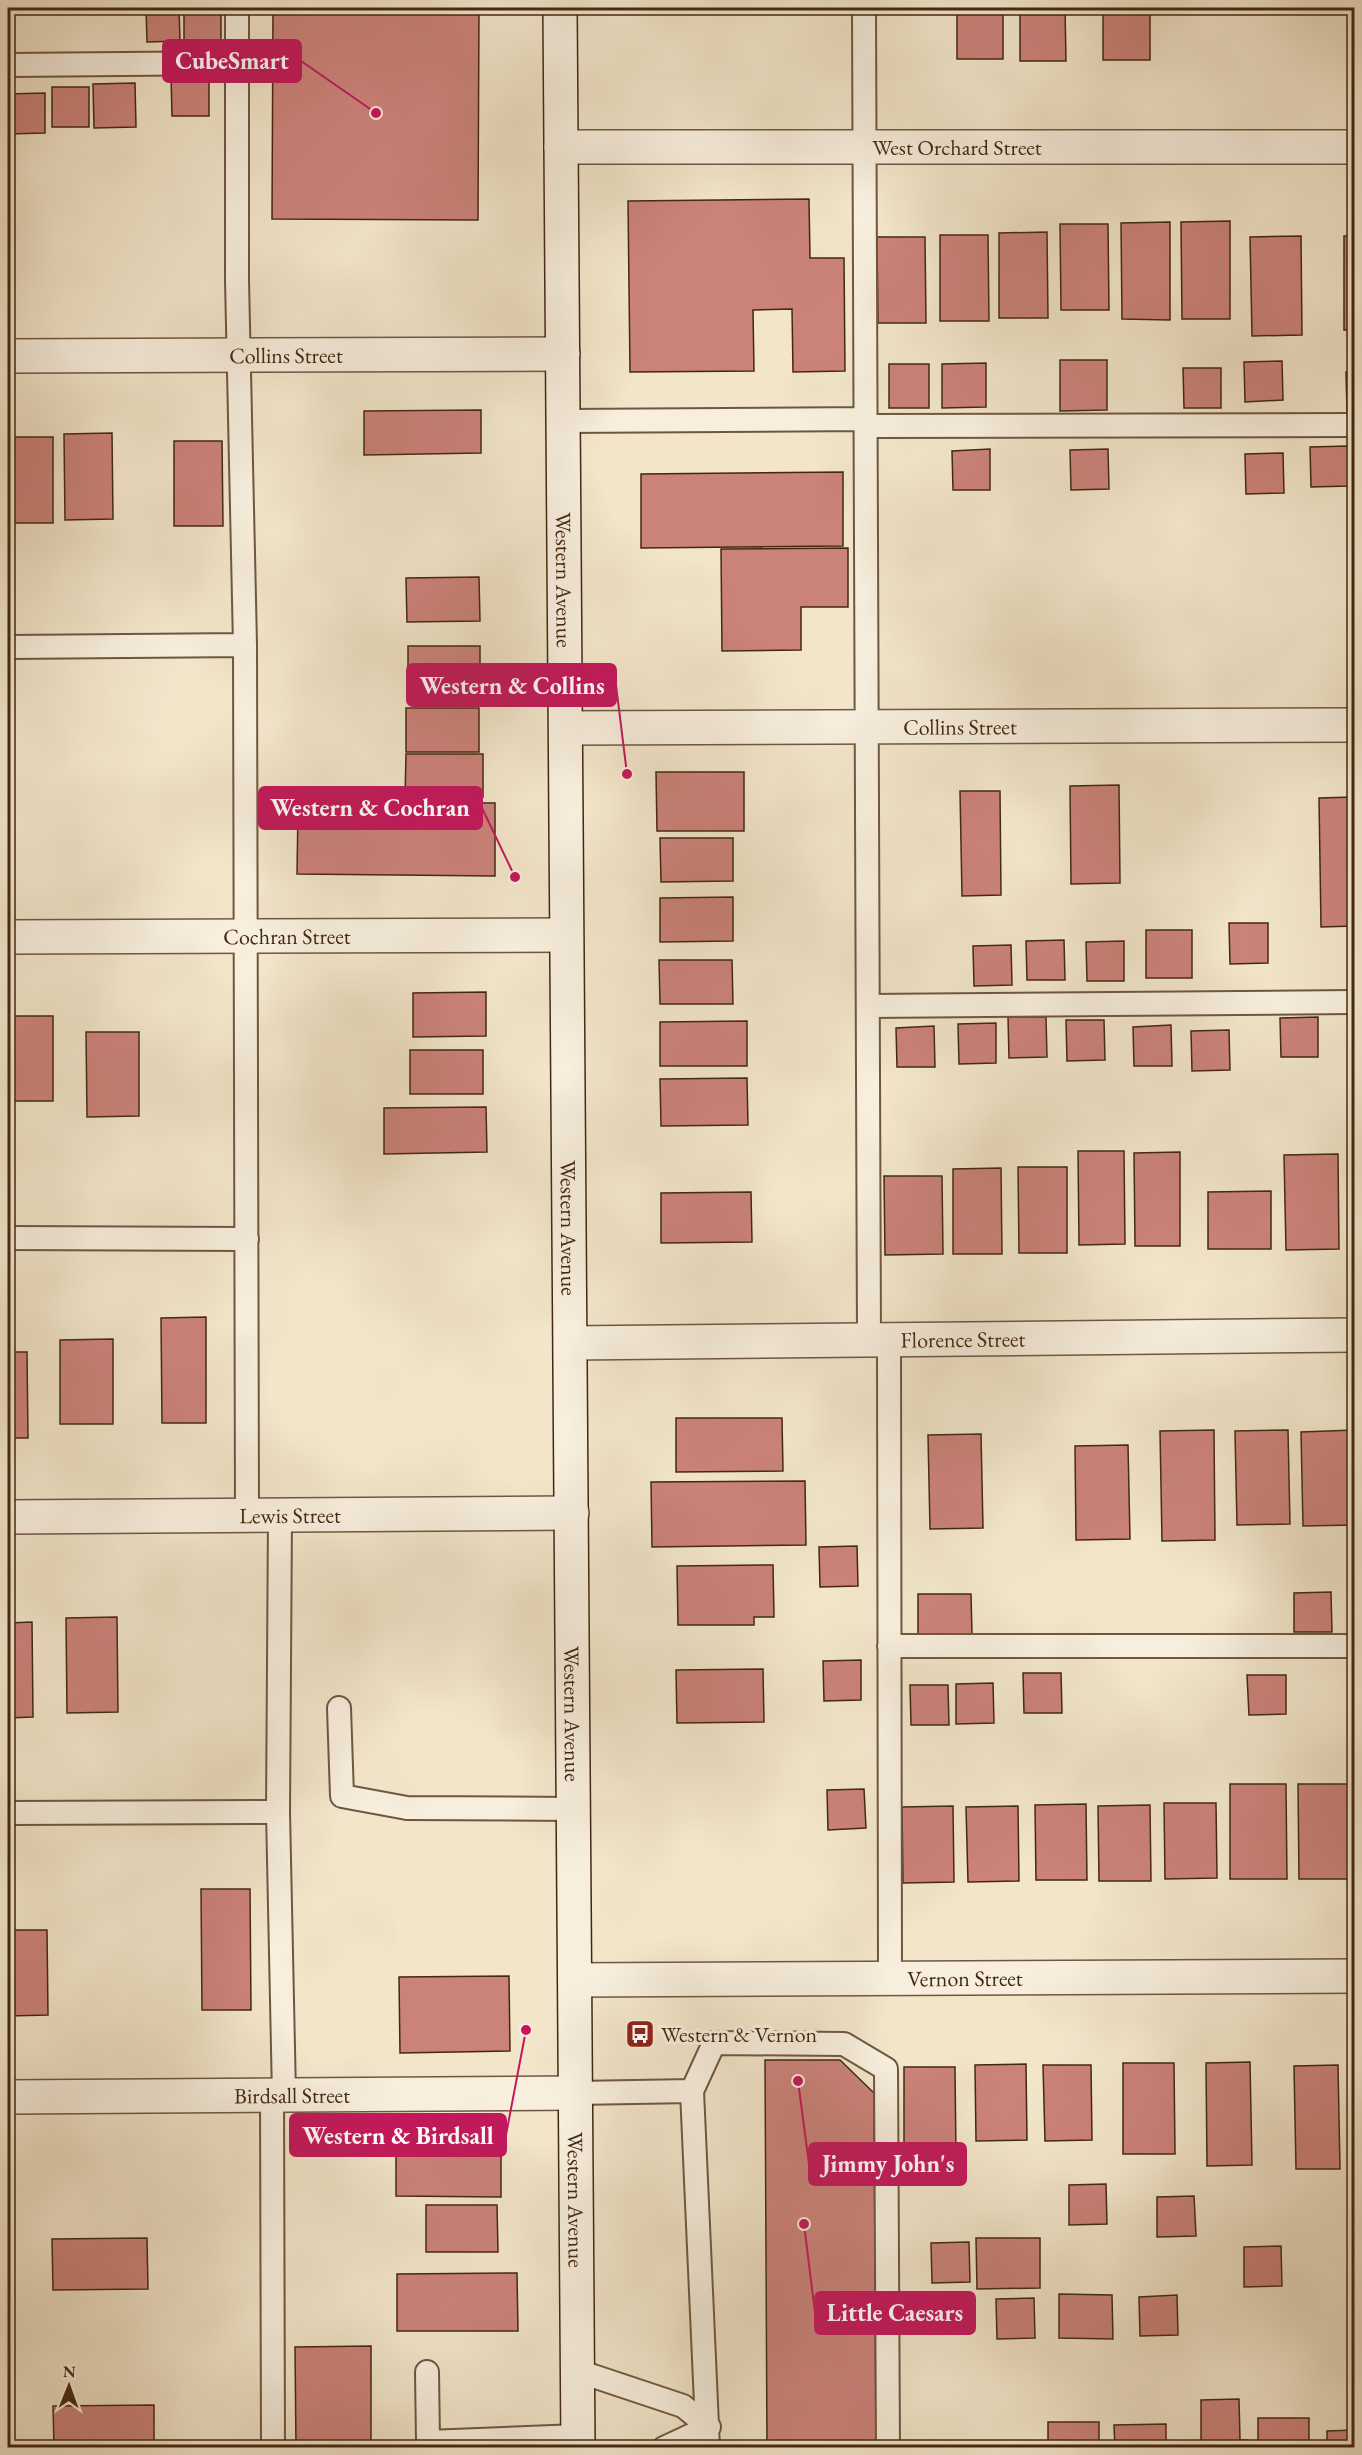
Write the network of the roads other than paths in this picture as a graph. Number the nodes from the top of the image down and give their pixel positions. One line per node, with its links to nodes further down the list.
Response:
1 (237, 8): 4 (lane)
2 (560, 8): 6 (street, Western Avenue)
3 (864, 8): 7 (lane)
4 (238, 63): 5 (lane); 9 (lane)
5 (8, 65)
6 (561, 147): 7 (street, West Orchard Street); 10 (street, Western Avenue)
7 (866, 147): 8 (street, West Orchard Street); 13 (lane)
8 (1354, 147)
9 (238, 354): 10 (street, Collins Street); 11 (street, Collins Street); 15 (lane)
10 (563, 354): 12 (street, Western Avenue)
11 (8, 356)
12 (563, 421): 13 (lane); 19 (street, Western Avenue)
13 (866, 423): 14 (lane); 18 (lane)
14 (1354, 424)
15 (245, 645): 16 (lane); 21 (lane)
16 (8, 647)
17 (1354, 724): 18 (street, Collins Street)
18 (866, 727): 19 (street, Collins Street); 24 (lane)
19 (566, 728): 20 (street, Western Avenue)
20 (566, 935): 21 (street, Cochran Street); 29 (street, Western Avenue)
21 (246, 936): 22 (street, Cochran Street); 26 (lane)
22 (8, 937)
23 (1354, 1002): 24 (lane)
24 (868, 1006): 28 (lane)
25 (8, 1238): 26 (lane)
26 (246, 1239): 31 (lane)
27 (1354, 1335): 28 (street, Florence Street)
28 (879, 1340): 29 (street, Florence Street); 34 (lane)
29 (571, 1343): 30 (street, Western Avenue)
30 (572, 1513): 32 (street, Lewis Street); 37 (street, Western Avenue)
31 (247, 1516): 32 (street, Lewis Street); 33 (street, Lewis Street)
32 (280, 1516): 38 (lane)
33 (8, 1517)
34 (889, 1646): 35 (lane); 41 (lane)
35 (1354, 1646)
36 (339, 1708): 37 (lane)
37 (574, 1809): 42 (street, Western Avenue)
38 (279, 1812): 39 (lane); 45 (lane)
39 (8, 1813)
40 (1354, 1976): 41 (street, Vernon Street)
41 (890, 1978): 42 (street, Vernon Street)
42 (575, 1980): 44 (street, Western Avenue)
43 (692, 2091): 44 (lane); 49 (lane); 54 (lane)
44 (576, 2092): 45 (street, Birdsall Street); 47 (street, Western Avenue)
45 (278, 2095): 46 (street, Birdsall Street); 52 (lane)
46 (8, 2097)
47 (578, 2371): 49 (lane); 50 (street, Western Avenue)
48 (427, 2372): 51 (lane)
49 (708, 2437): 53 (lane)
50 (578, 2442): 51 (lane)
51 (428, 2445)
52 (273, 2448)
53 (664, 2448)
54 (888, 2448)

